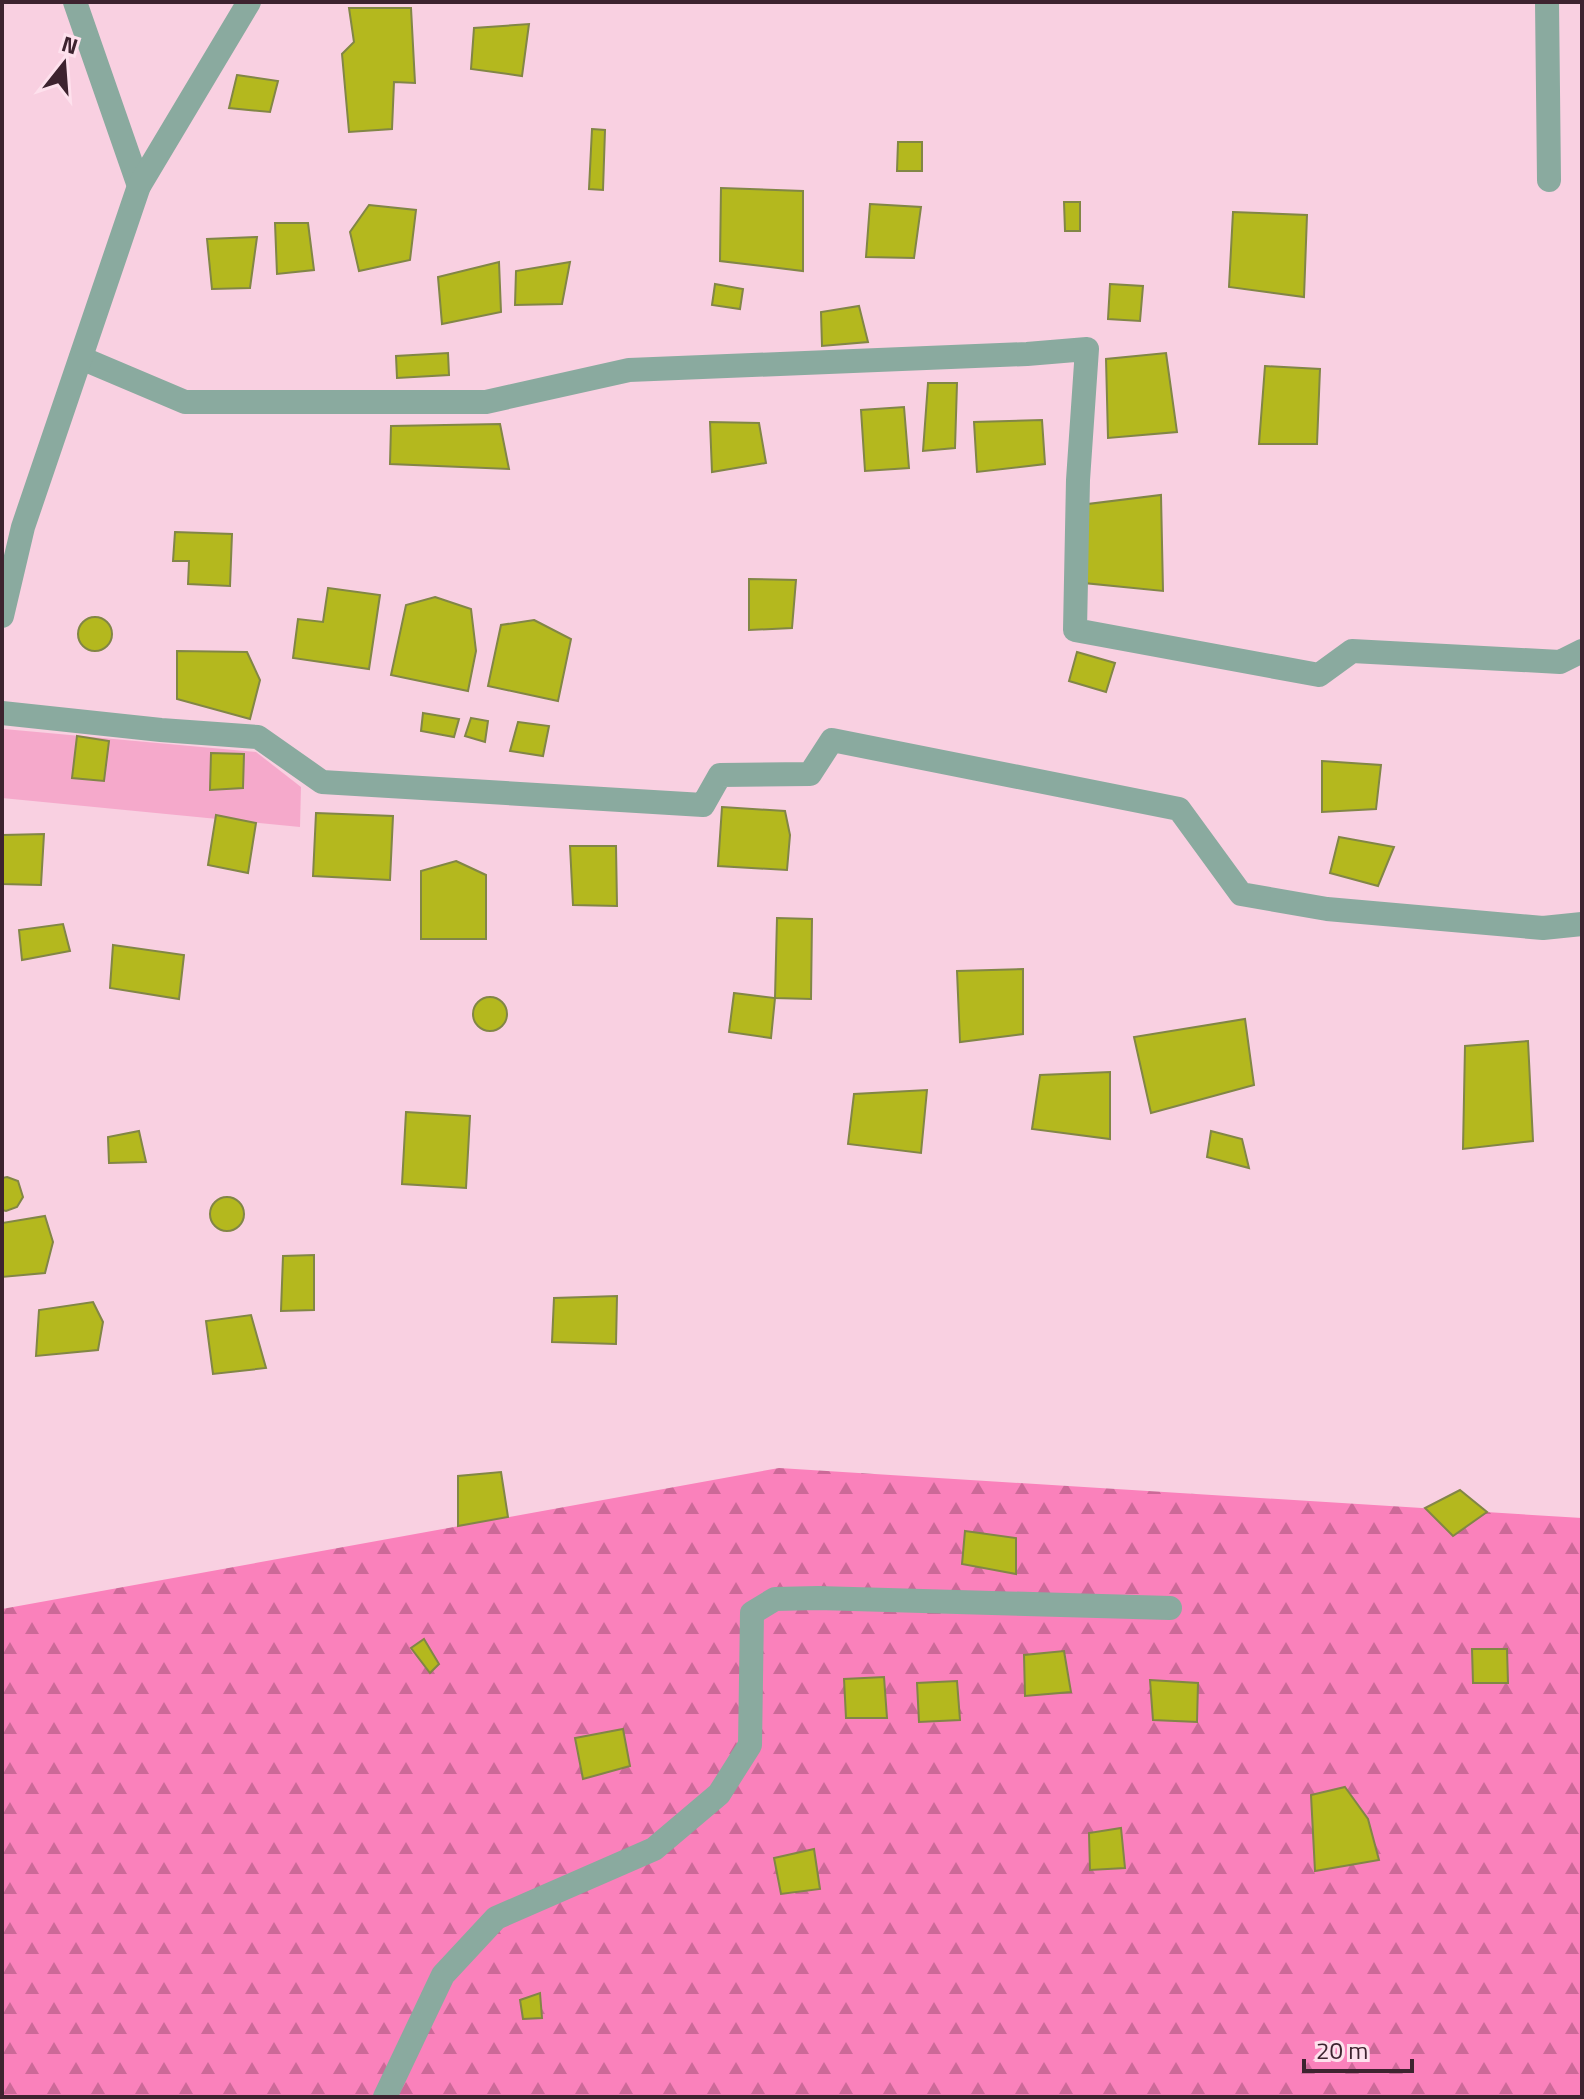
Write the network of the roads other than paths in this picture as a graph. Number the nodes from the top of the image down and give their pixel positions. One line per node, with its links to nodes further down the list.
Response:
1 (75, 2): 5 (street)
2 (249, 2): 5 (street)
3 (1547, 2): 4 (street)
4 (1549, 180)
5 (139, 186): 6 (street)
6 (81, 358): 7 (street); 8 (street)
7 (2, 616)
8 (1582, 651)
9 (2, 713): 10 (street)
10 (1582, 924)
11 (1170, 1608): 12 (street)
12 (385, 2097)

